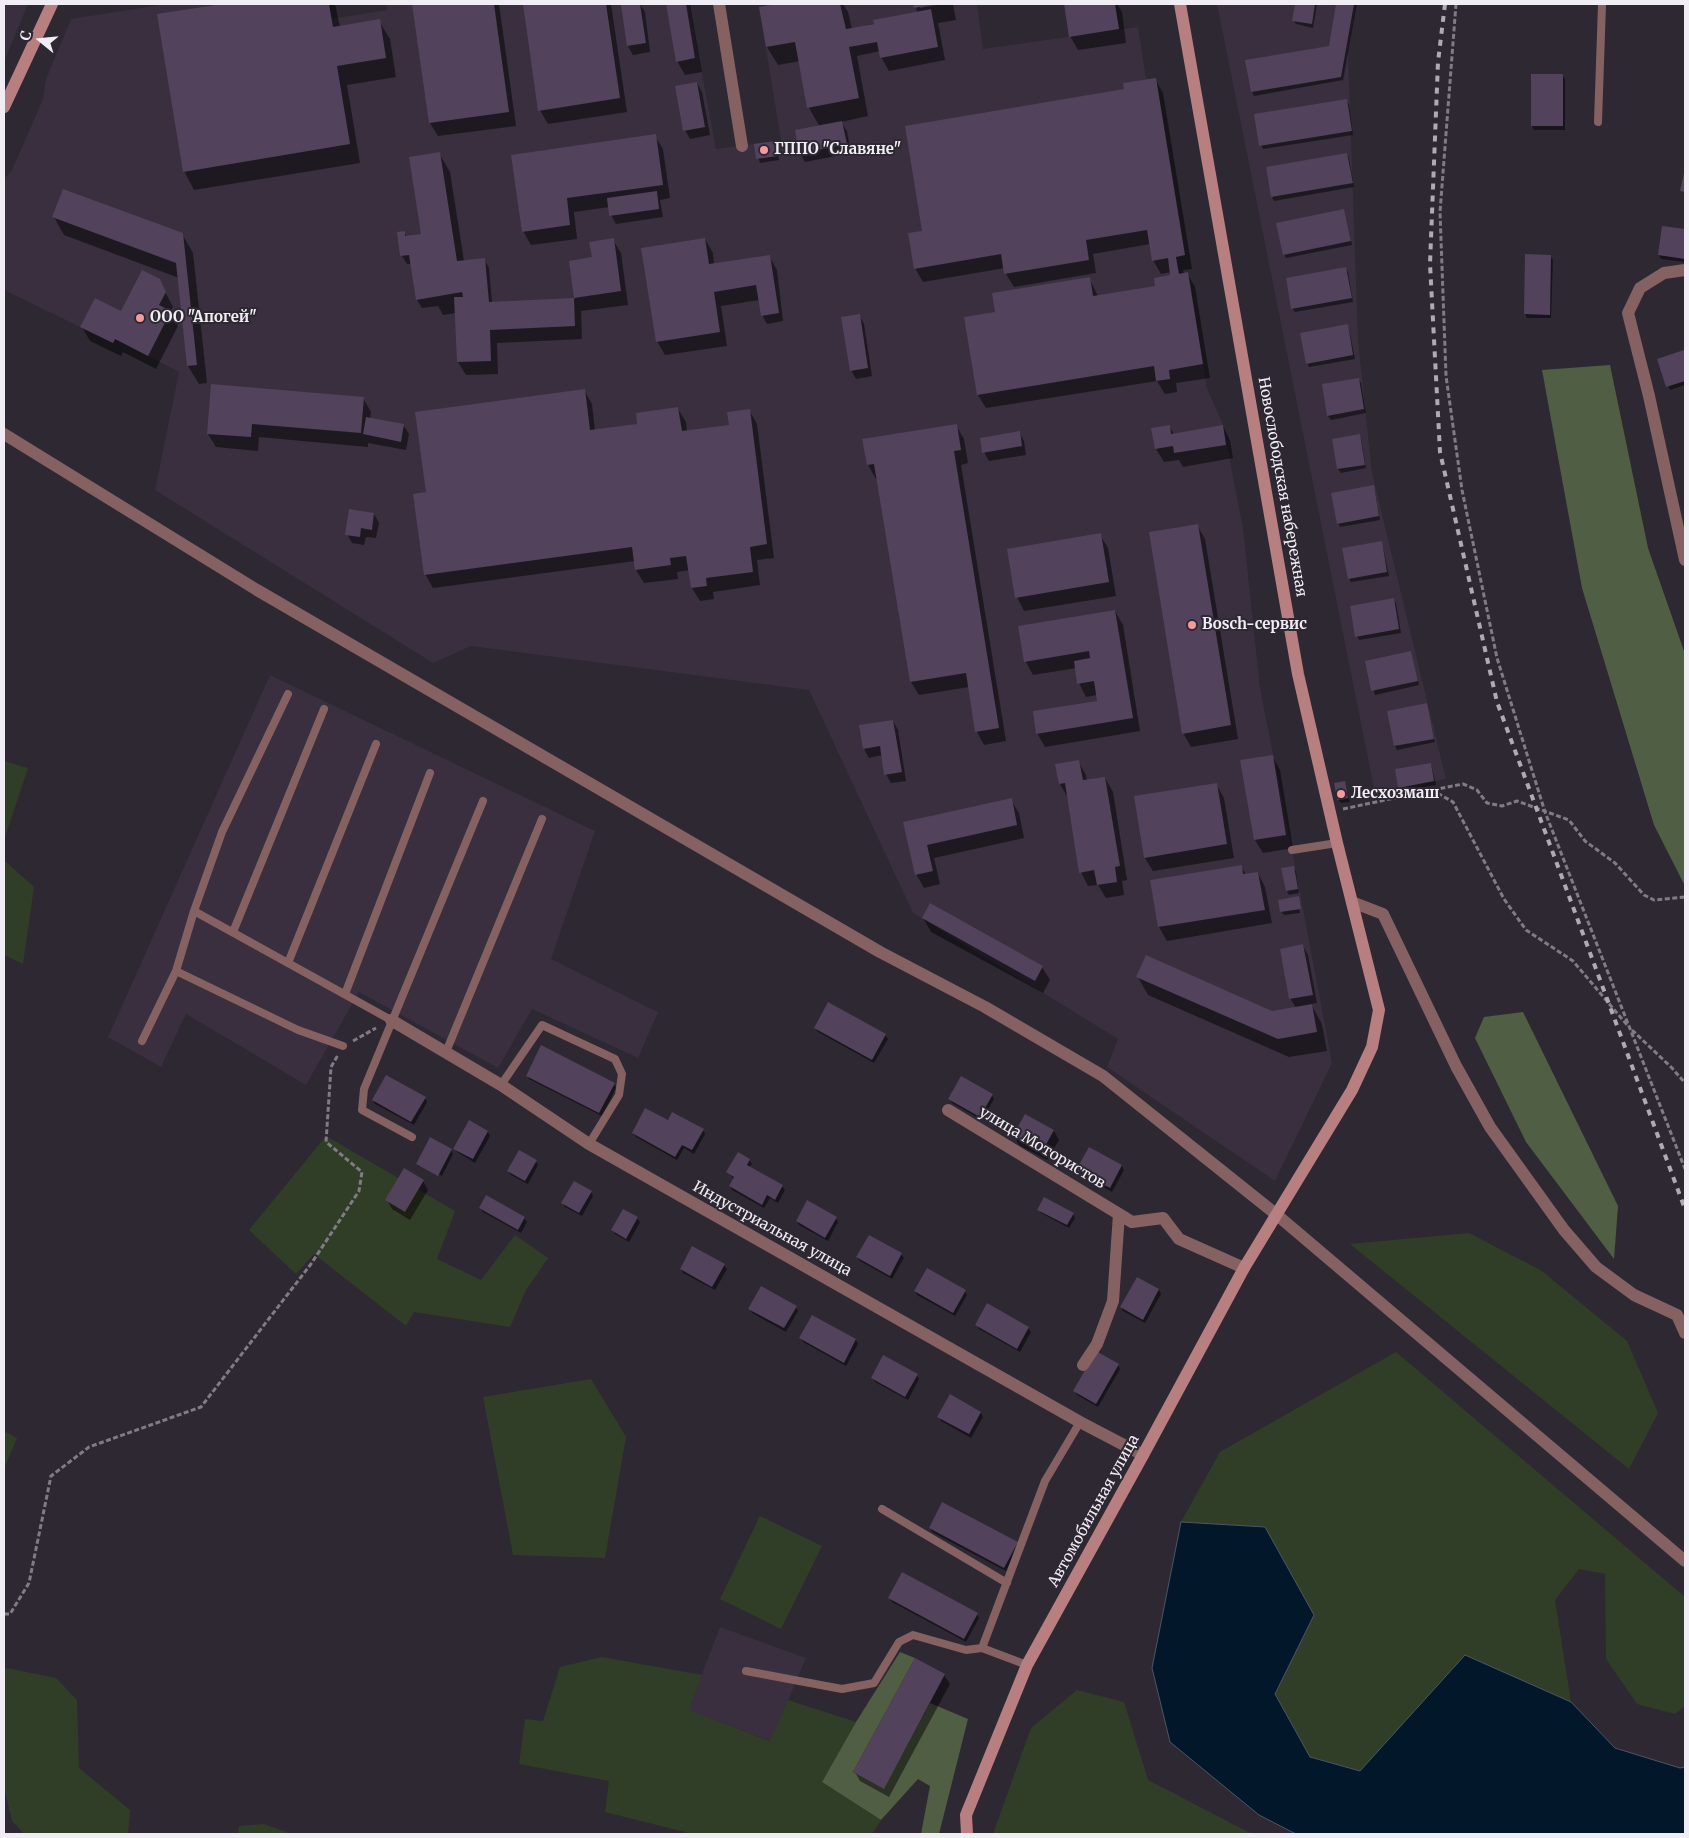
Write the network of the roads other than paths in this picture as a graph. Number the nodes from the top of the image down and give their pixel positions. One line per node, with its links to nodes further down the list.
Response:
1 (52, 4): 5 (street)
2 (719, 4): 7 (street)
3 (1180, 4): 17 (street, Новослободская набережная)
4 (1602, 4): 6 (lane)
5 (4, 107)
6 (1598, 122)
7 (742, 146)
8 (1685, 270): 10 (street)
9 (4, 434): 34 (street)
10 (1685, 560)
11 (288, 694): 20 (lane)
12 (324, 709): 21 (lane)
13 (376, 744): 22 (lane)
14 (430, 773): 24 (lane)
15 (483, 801): 25 (lane)
16 (542, 819): 28 (lane)
17 (1338, 843): 18 (lane); 19 (street, Новослободская набережная)
18 (1292, 850)
19 (1352, 902): 34 (street, Новослободская набережная); 36 (street)
20 (194, 910): 21 (lane); 23 (lane)
21 (234, 932): 22 (lane)
22 (288, 963): 24 (lane)
23 (176, 971): 26 (lane); 27 (lane)
24 (345, 994): 25 (lane)
25 (391, 1020): 28 (street, Индустриальная улица); 31 (lane)
26 (142, 1041)
27 (343, 1046)
28 (446, 1052): 29 (street, Индустриальная улица)
29 (501, 1085): 32 (street, Индустриальная улица); 32 (lane)
30 (948, 1110): 33 (street, улица Мотористов)
31 (412, 1137)
32 (589, 1144): 38 (street, Индустриальная улица)
33 (1119, 1214): 35 (street, улица Мотористов); 37 (street)
34 (1277, 1215): 35 (street, Автомобильная улица); 41 (street)
35 (1244, 1268): 39 (street, Автомобильная улица)
36 (1685, 1332)
37 (1083, 1365)
38 (1080, 1422): 39 (street, Индустриальная улица); 42 (lane)
39 (1143, 1455): 44 (street, Автомобильная улица)
40 (882, 1509): 42 (lane)
41 (1685, 1561)
42 (1007, 1583): 43 (lane)
43 (982, 1648): 44 (lane); 45 (lane)
44 (1027, 1665): 46 (street, Автомобильная улица)
45 (746, 1671)
46 (966, 1834)

